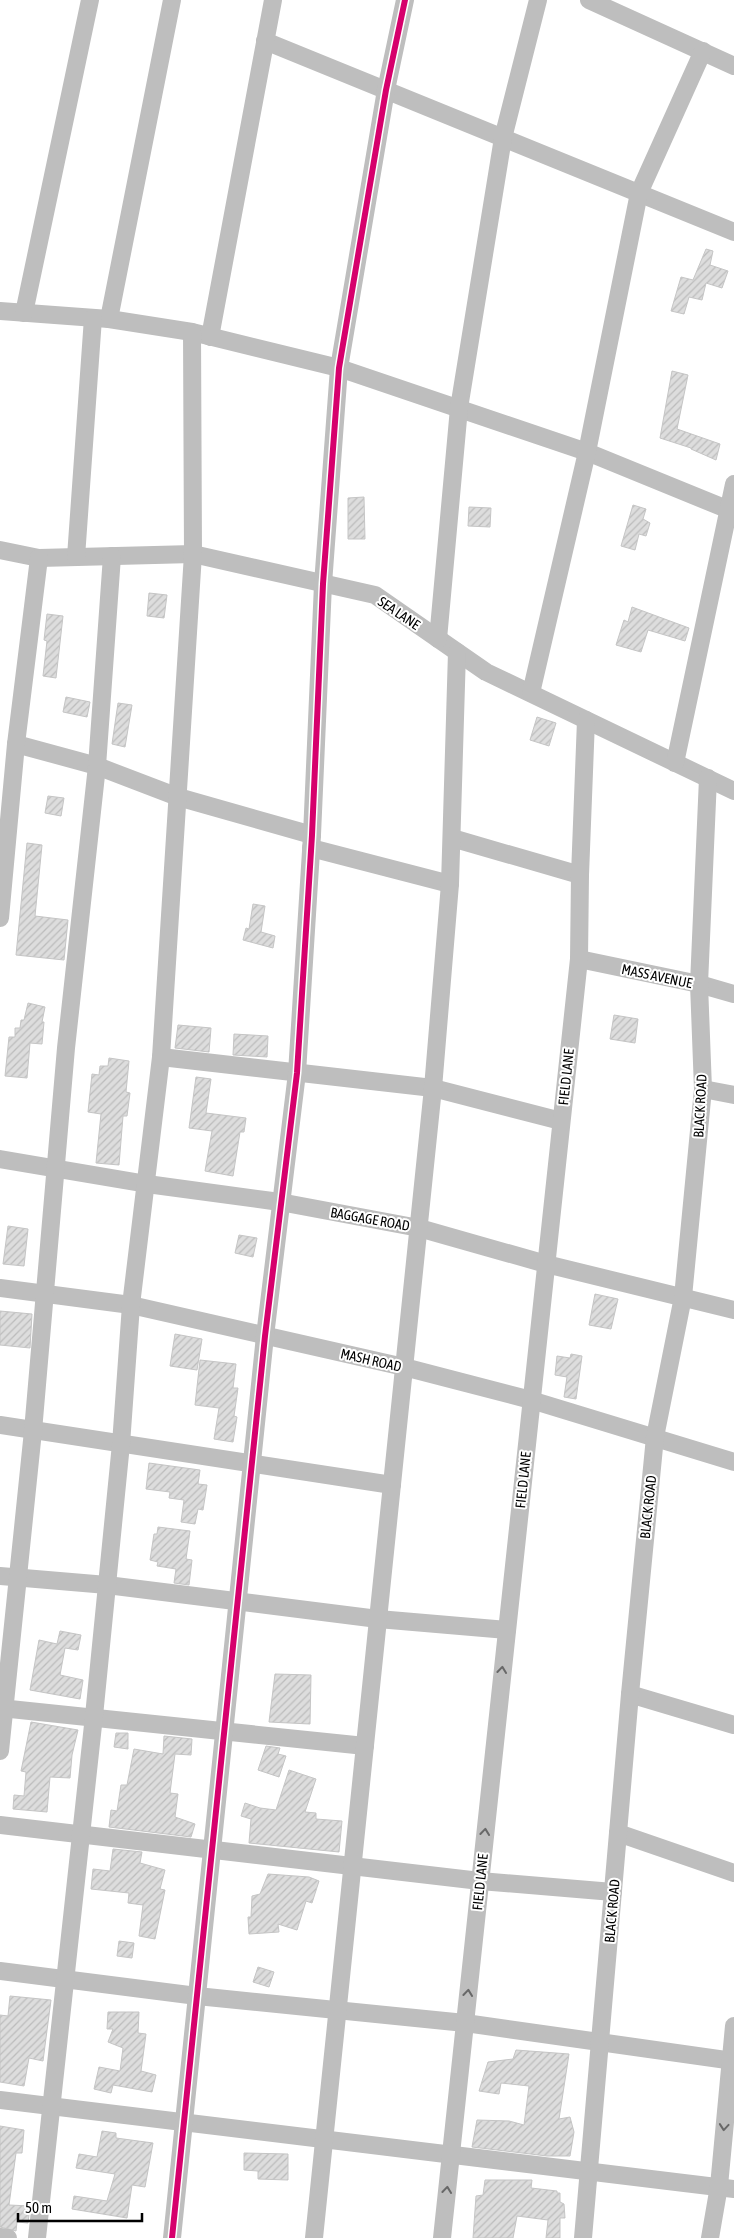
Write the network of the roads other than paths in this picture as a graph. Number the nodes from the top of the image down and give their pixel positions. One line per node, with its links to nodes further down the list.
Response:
1 (90, 0): 15 (street)
2 (172, 0): 16 (street)
3 (273, 0): 7 (street)
4 (405, 0): 10 (street)
5 (538, 0): 11 (street)
6 (589, 0): 8 (street)
7 (265, 41): 10 (street); 18 (street)
8 (703, 51): 9 (street); 12 (street)
9 (734, 66)
10 (386, 90): 11 (street); 19 (street)
11 (503, 138): 12 (street); 20 (street)
12 (639, 193): 13 (street); 21 (street)
13 (734, 232)
14 (0, 311): 15 (street)
15 (24, 313): 16 (street)
16 (101, 318): 17 (street); 27 (street)
17 (192, 332): 18 (street); 25 (street)
18 (210, 337): 19 (street)
19 (339, 368): 20 (street); 29 (street)
20 (459, 408): 21 (street); 30 (street)
21 (587, 452): 23 (street); 32 (street)
22 (734, 484): 23 (street)
23 (732, 511): 35 (street)
24 (0, 550): 28 (street, SEA LANE)
25 (193, 554): 26 (street, SEA LANE); 29 (street, SEA LANE); 39 (street)
26 (112, 556): 27 (street, SEA LANE); 36 (street)
27 (76, 557): 28 (street, SEA LANE)
28 (39, 558): 34 (street)
29 (323, 584): 30 (street, SEA LANE); 41 (street)
30 (438, 639): 31 (street, SEA LANE)
31 (457, 652): 32 (street, SEA LANE); 40 (street)
32 (531, 694): 33 (street, SEA LANE)
33 (586, 720): 35 (street, SEA LANE); 42 (street, FIELD LANE)
34 (16, 744): 36 (street); 44 (street)
35 (676, 763): 37 (street, SEA LANE)
36 (97, 766): 39 (street); 55 (street)
37 (708, 778): 38 (street, SEA LANE); 46 (street, BLACK ROAD)
38 (734, 791)
39 (178, 797): 41 (street); 48 (street)
40 (452, 838): 42 (street); 43 (street)
41 (311, 842): 43 (street); 49 (street)
42 (580, 875): 45 (street, FIELD LANE)
43 (450, 884): 50 (street)
44 (0, 918)
45 (579, 959): 46 (street, MASS AVENUE); 53 (street, FIELD LANE)
46 (699, 984): 47 (street, MASS AVENUE); 51 (street, BLACK ROAD)
47 (734, 994)
48 (161, 1057): 49 (street); 56 (street)
49 (297, 1073): 50 (street); 57 (street)
50 (433, 1088): 53 (street); 58 (street)
51 (703, 1089): 52 (street); 62 (street, BLACK ROAD)
52 (734, 1095)
53 (561, 1121): 59 (street, FIELD LANE)
54 (0, 1159): 55 (street, BAGGAGE ROAD)
55 (55, 1168): 56 (street, BAGGAGE ROAD); 61 (street)
56 (147, 1184): 57 (street, BAGGAGE ROAD); 63 (street)
57 (280, 1202): 58 (street, BAGGAGE ROAD); 65 (street)
58 (419, 1228): 59 (street, BAGGAGE ROAD); 66 (street)
59 (546, 1264): 62 (street, BAGGAGE ROAD); 67 (street, FIELD LANE)
60 (0, 1288): 61 (street, MASH ROAD)
61 (44, 1295): 63 (street, MASH ROAD); 69 (street)
62 (683, 1297): 64 (street, BAGGAGE ROAD); 70 (street, BLACK ROAD)
63 (131, 1305): 65 (street, MASH ROAD); 71 (street)
64 (734, 1310)
65 (264, 1336): 66 (street, MASH ROAD); 73 (street)
66 (404, 1367): 67 (street, MASH ROAD); 74 (street)
67 (532, 1400): 70 (street, MASH ROAD); 80 (street, FIELD LANE)
68 (0, 1425): 69 (street)
69 (33, 1431): 71 (street); 76 (street)
70 (655, 1437): 72 (street, MASH ROAD); 81 (street, BLACK ROAD)
71 (121, 1444): 73 (street); 77 (street)
72 (734, 1462)
73 (252, 1463): 74 (street); 78 (street)
74 (392, 1485): 79 (street)
75 (0, 1576): 76 (street)
76 (18, 1578): 77 (street); 82 (street)
77 (107, 1585): 78 (street); 83 (street)
78 (237, 1601): 79 (street); 85 (street)
79 (378, 1619): 80 (street); 86 (street)
80 (507, 1630): 94 (street, FIELD LANE, one-way to 80)
81 (630, 1694): 84 (street); 89 (street, BLACK ROAD)
82 (2, 1708): 83 (street); 87 (street)
83 (94, 1716): 85 (street); 90 (street)
84 (734, 1725)
85 (224, 1732): 86 (street); 91 (street)
86 (365, 1746): 92 (street)
87 (0, 1750)
88 (0, 1825): 90 (street)
89 (618, 1833): 93 (street); 95 (street, BLACK ROAD)
90 (80, 1834): 91 (street); 97 (street)
91 (212, 1849): 92 (street); 98 (street)
92 (353, 1865): 94 (street); 99 (street)
93 (734, 1873)
94 (480, 1881): 95 (street); 100 (street, FIELD LANE, one-way to 94)
95 (613, 1892): 102 (street, BLACK ROAD)
96 (0, 1971): 97 (street)
97 (65, 1979): 98 (street); 105 (street)
98 (197, 1996): 99 (street); 106 (street)
99 (338, 2010): 100 (street); 107 (street)
100 (465, 2023): 102 (street); 108 (street, FIELD LANE)
101 (734, 2026): 103 (street)
102 (601, 2041): 103 (street); 109 (street, BLACK ROAD)
103 (732, 2060): 110 (street, one-way to 110)
104 (0, 2100): 105 (street)
105 (51, 2107): 106 (street); 113 (street)
106 (184, 2123): 107 (street); 114 (street)
107 (325, 2139): 108 (street); 115 (street)
108 (450, 2155): 109 (street); 116 (street, FIELD LANE, one-way to 108)
109 (590, 2170): 110 (street); 117 (street, BLACK ROAD)
110 (726, 2187): 118 (street)
111 (0, 2237): 112 (street)
112 (8, 2238)
113 (37, 2238)
114 (172, 2238)
115 (314, 2238)
116 (442, 2238)
117 (583, 2238)
118 (710, 2238)

